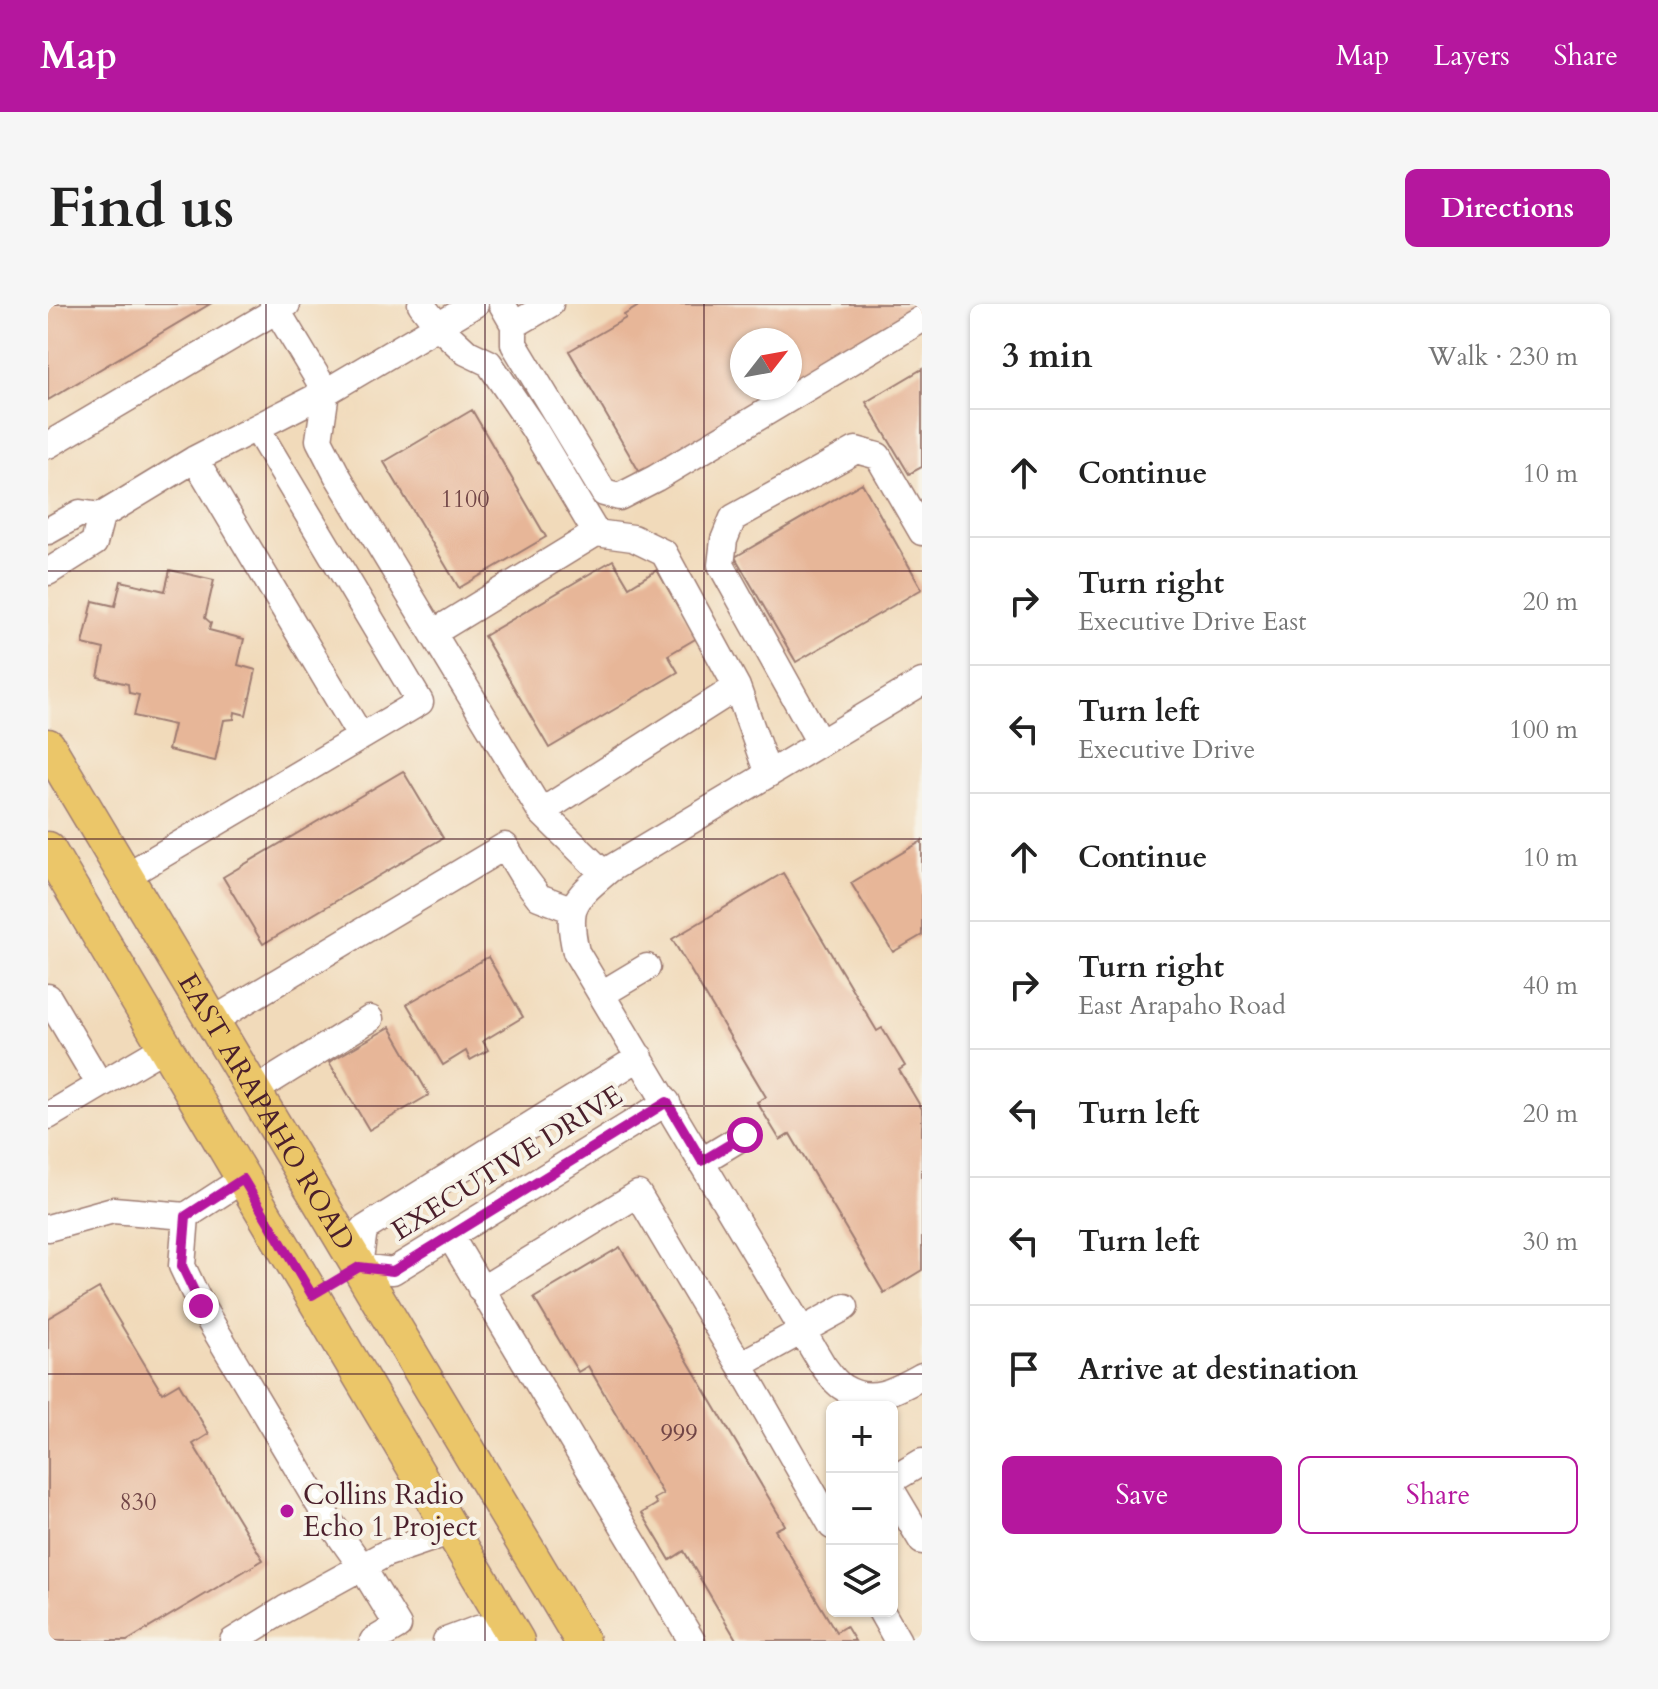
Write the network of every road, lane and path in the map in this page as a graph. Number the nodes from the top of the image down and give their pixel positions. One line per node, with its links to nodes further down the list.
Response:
1 (421, 304): 7 (street)
2 (475, 304): 7 (street)
3 (550, 304): 5 (street)
4 (279, 306): 8 (street); 10 (street)
5 (508, 314): 6 (street)
6 (922, 319)
7 (438, 326): 8 (street); 15 (street)
8 (326, 392): 9 (street); 17 (street)
9 (257, 429): 11 (street); 20 (street)
10 (48, 445)
11 (195, 459): 12 (street); 20 (street)
12 (101, 516): 13 (street); 16 (street)
13 (48, 531)
14 (922, 532): 21 (street)
15 (596, 533): 17 (street); 19 (street)
16 (48, 572)
17 (433, 633): 24 (street)
18 (922, 682): 21 (street)
19 (737, 687): 23 (street); 24 (street)
20 (361, 737): 28 (street)
21 (820, 743): 23 (street)
22 (48, 746): 25 (main road, EAST ARAPAHO ROAD)
23 (768, 774): 27 (street)
24 (541, 812): 27 (street)
25 (104, 840): 26 (main road); 28 (main road, EAST ARAPAHO ROAD)
26 (52, 864): 35 (main road, EAST ARAPAHO ROAD)
27 (604, 874): 29 (street)
28 (126, 876): 34 (main road, EAST ARAPAHO ROAD)
29 (573, 910): 31 (street); 34 (street)
30 (647, 967): 31 (street)
31 (602, 994): 36 (street)
32 (48, 997): 37 (street)
33 (370, 1019): 38 (street)
34 (212, 1021): 38 (main road, EAST ARAPAHO ROAD)
35 (165, 1047): 37 (street); 43 (main road, EAST ARAPAHO ROAD)
36 (640, 1057): 39 (street); 47 (street, EXECUTIVE DRIVE)
37 (100, 1085): 40 (street)
38 (254, 1091): 47 (main road, EAST ARAPAHO ROAD)
39 (667, 1102): 42 (street); 46 (street, EXECUTIVE DRIVE)
40 (48, 1116)
41 (745, 1135): 42 (street)
42 (702, 1161): 51 (street)
43 (243, 1179): 44 (street); 49 (main road, EAST ARAPAHO ROAD)
44 (186, 1216): 45 (street); 61 (street)
45 (48, 1228)
46 (450, 1236): 47 (street, EXECUTIVE DRIVE); 48 (street)
47 (359, 1267): 49 (main road); 57 (main road, EAST ARAPAHO ROAD)
48 (481, 1290): 52 (street); 68 (street)
49 (312, 1295): 59 (main road, EAST ARAPAHO ROAD)
50 (845, 1307): 51 (street)
51 (803, 1331): 52 (street); 53 (street)
52 (740, 1365): 58 (street)
53 (922, 1376)
54 (922, 1462): 55 (street)
55 (898, 1476)
56 (898, 1501): 60 (street)
57 (500, 1503): 59 (main road); 67 (main road, EAST ARAPAHO ROAD)
58 (826, 1516)
59 (452, 1531): 61 (street); 63 (main road, EAST ARAPAHO ROAD)
60 (922, 1541)
61 (362, 1567): 64 (street); 65 (street)
62 (884, 1617): 69 (street)
63 (512, 1633): 66 (street)
64 (233, 1641)
65 (373, 1641)
66 (446, 1641)
67 (582, 1641)
68 (692, 1641)
69 (898, 1641)

